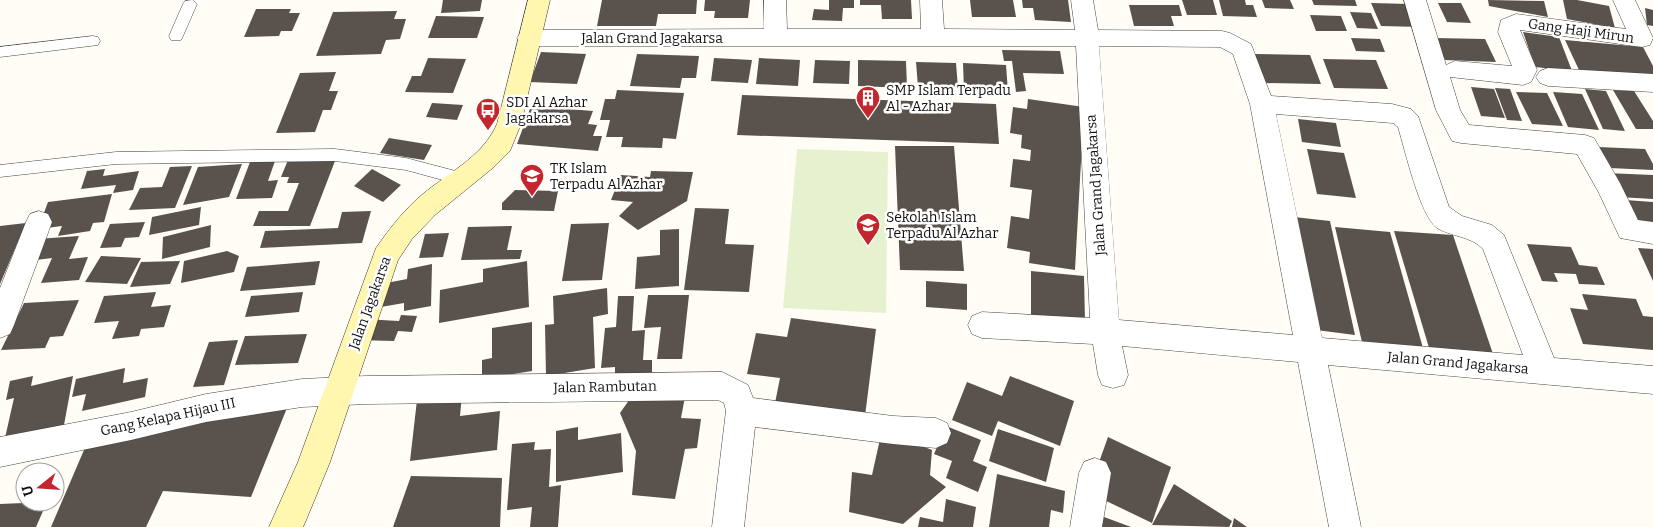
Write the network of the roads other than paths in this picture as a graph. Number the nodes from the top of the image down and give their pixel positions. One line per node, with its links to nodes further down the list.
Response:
1 (538, 0): 11 (main road, Jalan Jagakarsa)
2 (774, 0): 12 (street)
3 (931, 0): 9 (street)
4 (1082, 0): 10 (street, Jalan Grand Jagakarsa)
5 (1415, 0): 23 (street)
6 (1624, 0): 14 (street, Gang Haji Mirun)
7 (190, 4): 8 (lane)
8 (176, 36)
9 (933, 37): 10 (street, Jalan Grand Jagakarsa); 12 (street, Jalan Grand Jagakarsa)
10 (1087, 37): 19 (street, Jalan Grand Jagakarsa); 26 (street, Jalan Grand Jagakarsa)
11 (529, 38): 12 (street, Jalan Grand Jagakarsa); 21 (main road, Jalan Jagakarsa)
12 (776, 39)
13 (93, 41): 15 (lane)
14 (1648, 41): 16 (street, Gang Haji Mirun)
15 (0, 52)
16 (1455, 70)
17 (1548, 77): 18 (street)
18 (1653, 83)
19 (1262, 104): 27 (street, Jalan Grand Jagakarsa); 28 (street, Jalan Grand Jagakarsa)
20 (0, 171): 21 (lane)
21 (461, 179): 31 (main road, Jalan Jagakarsa)
22 (39, 222): 24 (street)
23 (1653, 233)
24 (0, 325)
25 (982, 325): 26 (street, Jalan Grand Jagakarsa)
26 (1105, 332): 27 (street, Jalan Grand Jagakarsa); 29 (street, Jalan Grand Jagakarsa)
27 (1312, 350): 28 (street, Jalan Grand Jagakarsa); 39 (street, Jalan Grand Jagakarsa)
28 (1544, 371): 30 (street, Jalan Grand Jagakarsa)
29 (1112, 375)
30 (1653, 380)
31 (338, 391): 32 (street, Jalan Rambutan); 34 (street, Gang Kelapa Hijau III); 36 (main road, Jalan Jagakarsa)
32 (741, 411): 33 (street); 37 (street)
33 (936, 433)
34 (0, 452)
35 (1095, 473): 38 (street)
36 (285, 527)
37 (728, 527)
38 (1086, 527)
39 (1345, 527)

